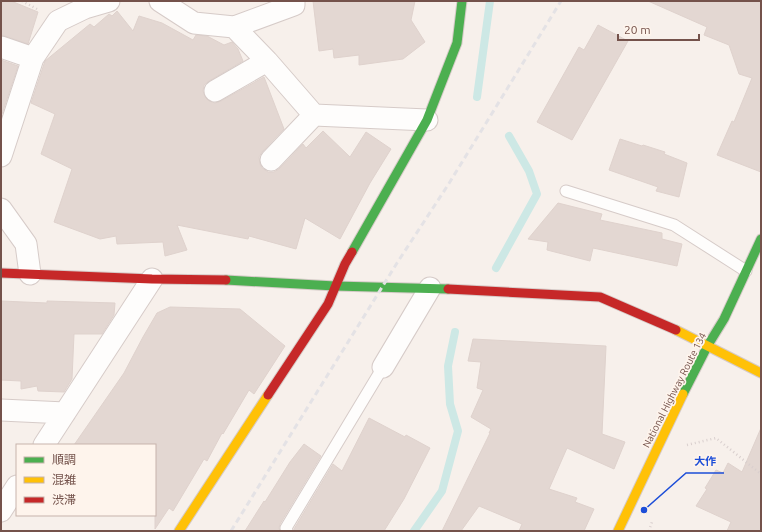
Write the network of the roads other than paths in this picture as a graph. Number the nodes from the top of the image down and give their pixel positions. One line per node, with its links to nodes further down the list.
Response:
1 (109, 1): 5 (street)
2 (160, 1): 6 (street)
3 (294, 1): 6 (street)
4 (462, 1): 12 (main road)
5 (84, 4): 8 (street)
6 (234, 27): 9 (street)
7 (1, 47): 8 (street)
8 (33, 58): 13 (street)
9 (267, 61): 10 (street); 11 (street)
10 (215, 91)
11 (314, 115): 12 (street); 14 (street)
12 (427, 120): 22 (main road)
13 (1, 156)
14 (271, 160)
15 (566, 191): 18 (lane)
16 (1, 209): 20 (street)
17 (761, 239): 18 (main road, National Highway Route 134)
18 (746, 271): 24 (main road, National Highway Route 134)
19 (1, 273): 20 (main road)
20 (30, 274): 21 (main road)
21 (152, 279): 22 (main road); 28 (street)
22 (335, 286): 23 (main road); 32 (main road)
23 (430, 288): 24 (main road); 25 (street)
24 (708, 345): 26 (main road); 34 (main road, National Highway Route 134)
25 (383, 367): 33 (lane)
26 (761, 374)
27 (1, 410): 28 (street)
28 (65, 413): 29 (street)
29 (45, 444)
30 (16, 488): 31 (street)
31 (1, 511)
32 (179, 531)
33 (286, 531)
34 (618, 531)

